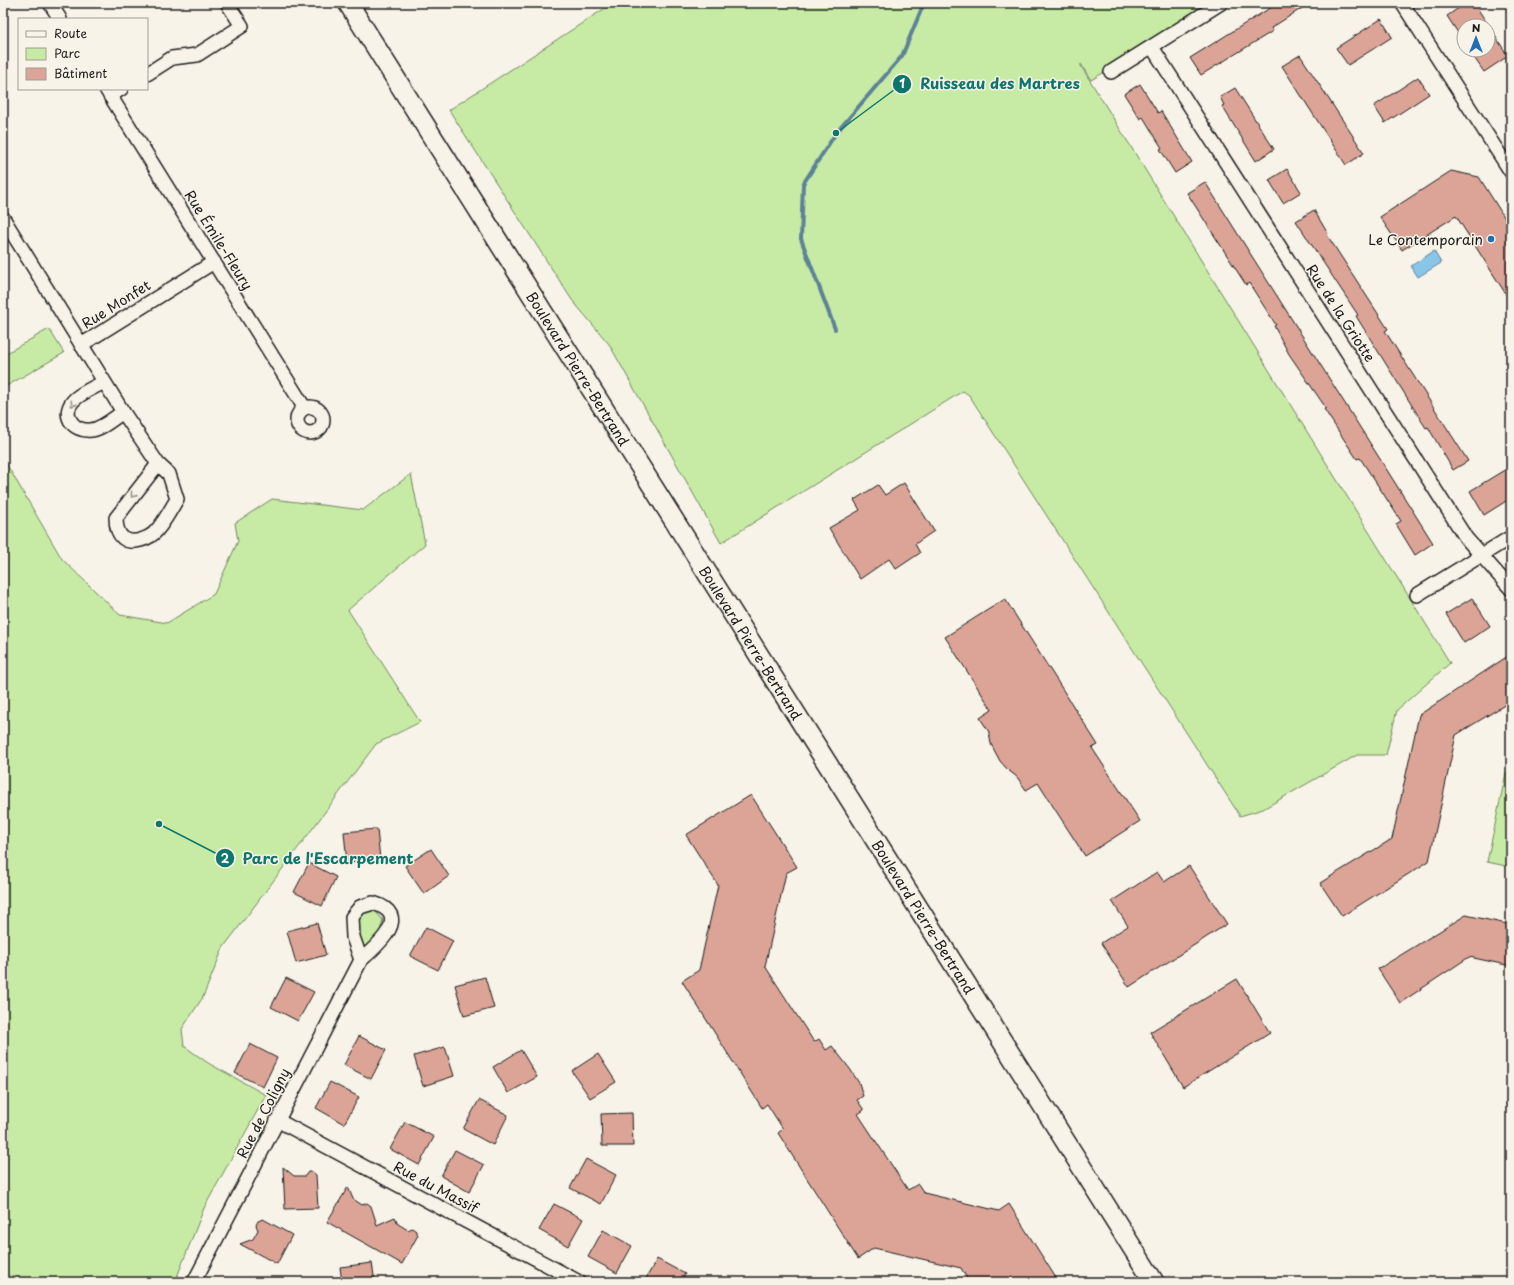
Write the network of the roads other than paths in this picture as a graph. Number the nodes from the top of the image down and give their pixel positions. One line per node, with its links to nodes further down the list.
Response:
1 (50, 3): 6 (street)
2 (227, 3): 9 (street)
3 (348, 3): 27 (main road, Boulevard Pierre-Bertrand)
4 (1221, 3): 7 (street)
5 (1402, 3): 11 (street)
6 (59, 18)
7 (1152, 47): 8 (street); 20 (street, Rue de la Griotte)
8 (1111, 72)
9 (148, 73)
10 (112, 91): 13 (street, Rue Émile-Fleury)
11 (1511, 172)
12 (3, 218): 14 (street, Rue Monfet)
13 (214, 262): 14 (street, Rue Monfet); 16 (street, Rue Émile-Fleury)
14 (81, 345): 15 (street)
15 (104, 382): 17 (street); 17 (street, one-way to 17)
16 (304, 407)
17 (123, 412): 18 (street)
18 (158, 464): 18 (street, one-way to 18)
19 (1511, 537): 20 (street)
20 (1480, 555): 21 (street, Rue de la Griotte); 22 (street)
21 (1511, 589)
22 (1417, 594)
23 (361, 960): 24 (street, Rue de Coligny)
24 (277, 1120): 25 (street, Rue de Coligny); 26 (street, Rue du Massif)
25 (194, 1282)
26 (579, 1282)
27 (1154, 1282)

